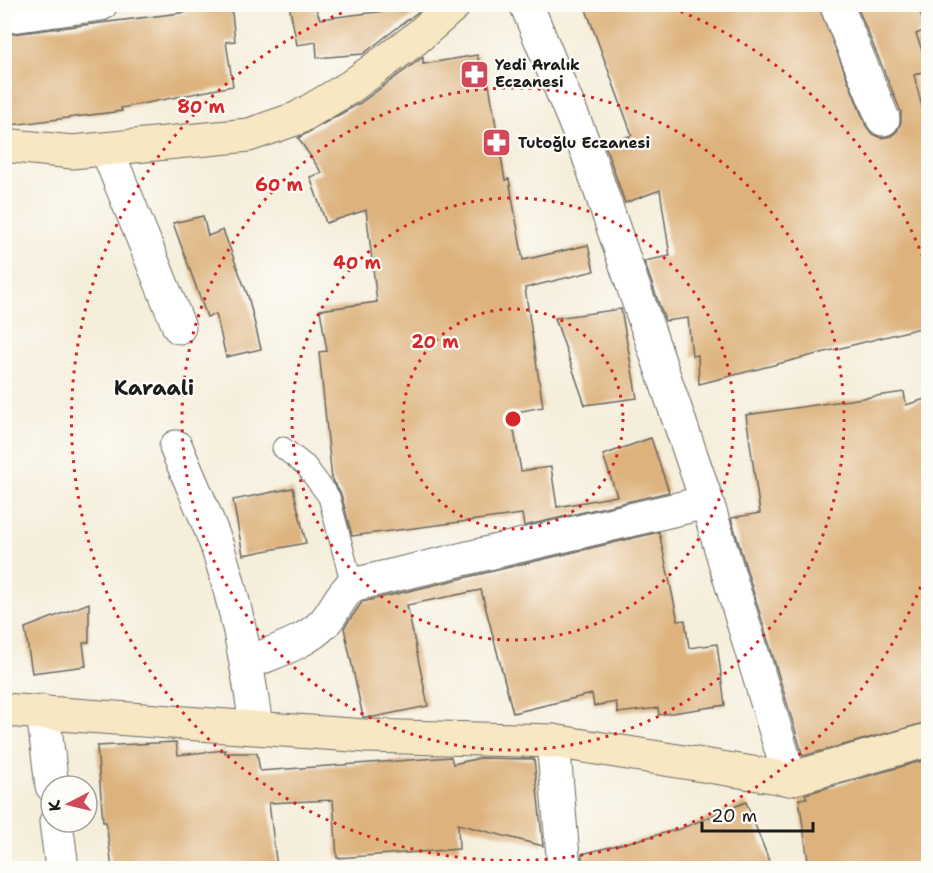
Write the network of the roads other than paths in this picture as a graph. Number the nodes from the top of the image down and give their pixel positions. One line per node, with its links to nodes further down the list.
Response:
1 (455, 4): 8 (street)
2 (526, 4): 12 (street)
3 (836, 4): 6 (street)
4 (85, 6): 5 (street)
5 (4, 17)
6 (883, 119)
7 (4, 145): 8 (street)
8 (107, 150): 9 (street)
9 (179, 327)
10 (176, 447): 14 (street)
11 (283, 448): 13 (lane)
12 (707, 502): 13 (street); 21 (street)
13 (352, 585): 14 (street)
14 (248, 663): 17 (street)
15 (4, 711): 16 (street)
16 (43, 712): 17 (street); 20 (street)
17 (256, 727): 18 (street)
18 (553, 741): 21 (street); 24 (street)
19 (928, 741): 21 (street)
20 (51, 774)
21 (790, 778)
22 (58, 834): 23 (street)
23 (62, 868)
24 (560, 868)

